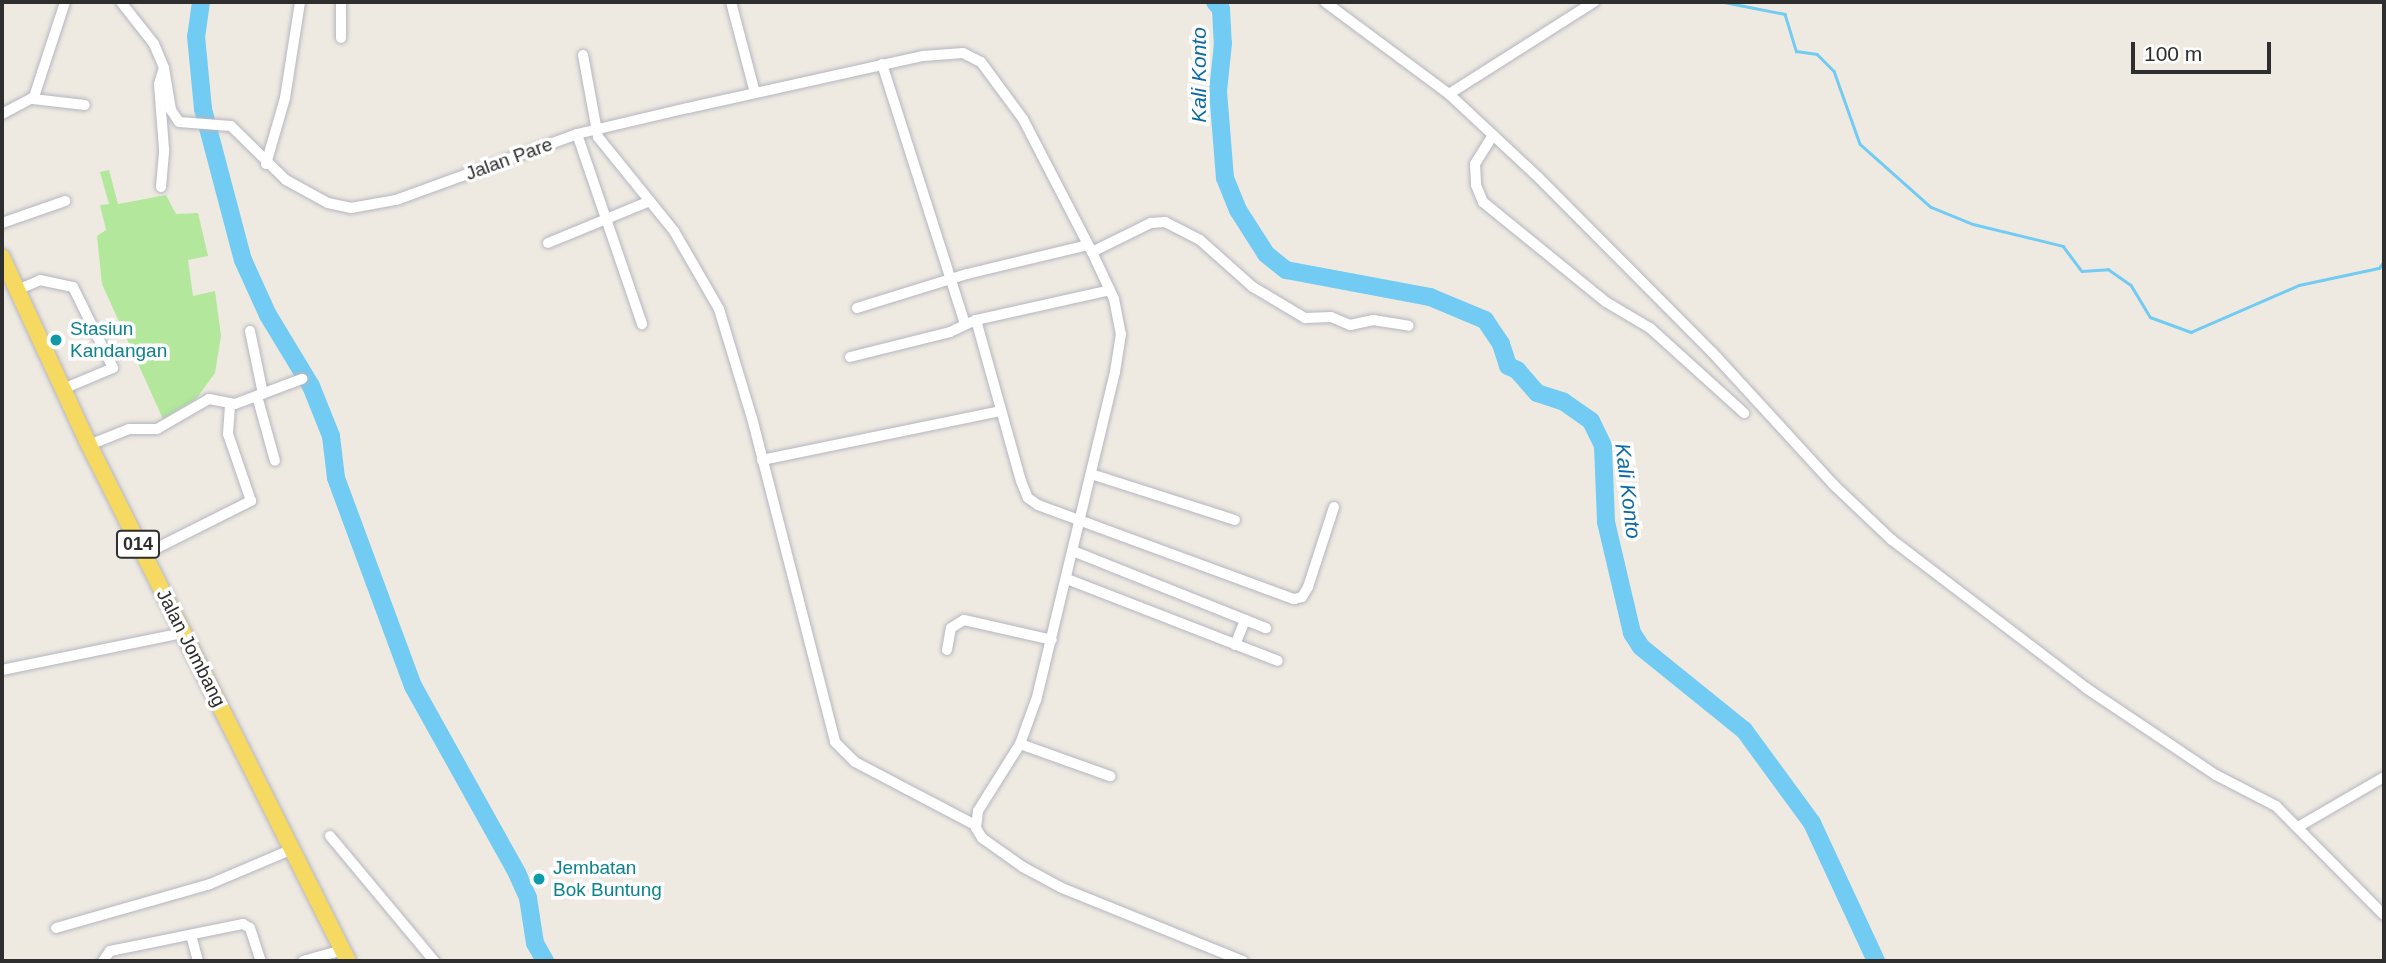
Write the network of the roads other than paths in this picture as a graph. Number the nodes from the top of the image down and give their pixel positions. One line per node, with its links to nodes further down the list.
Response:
1 (65, 2): 14 (street)
2 (121, 2): 11 (street, Jalan Pare)
3 (300, 2): 20 (street)
4 (341, 2): 8 (street)
5 (731, 2): 12 (street)
6 (1325, 2): 13 (street)
7 (1594, 2): 13 (street)
8 (341, 38)
9 (583, 55): 17 (street)
10 (882, 64): 12 (street, Jalan Pare); 27 (street, Jalan Pare); 29 (street)
11 (164, 68): 20 (street, Jalan Pare); 21 (street)
12 (755, 93): 17 (street, Jalan Pare)
13 (1449, 94): 19 (street)
14 (33, 99): 15 (street); 16 (street)
15 (85, 105)
16 (2, 114)
17 (596, 130): 18 (street, Jalan Pare); 23 (street)
18 (577, 134): 20 (street, Jalan Pare); 24 (street)
19 (1493, 135): 43 (street); 66 (street)
20 (267, 164)
21 (161, 187)
22 (65, 201): 25 (street)
23 (650, 201): 24 (street); 45 (street)
24 (605, 222): 26 (street); 34 (street)
25 (2, 223)
26 (548, 243)
27 (1090, 249): 29 (street); 31 (street, Jalan Pare); 35 (street)
28 (2, 257): 30 (main road, Jalan Jombang / 014)
29 (950, 279): 32 (street); 33 (street)
30 (17, 290): 39 (main road, Jalan Jombang / 014); 39 (street)
31 (1110, 290): 33 (street); 47 (street, Jalan Pare)
32 (857, 307)
33 (970, 322): 37 (street); 42 (street)
34 (642, 324)
35 (1409, 326)
36 (250, 331): 40 (street)
37 (850, 357)
38 (302, 379): 40 (street)
39 (63, 389): 44 (main road, Jalan Jombang / 014)
40 (260, 395): 41 (street); 46 (street)
41 (230, 405): 44 (street); 52 (street)
42 (1000, 411): 45 (street); 49 (street)
43 (1744, 413)
44 (89, 445): 52 (main road, Jalan Jombang / 014)
45 (762, 460): 65 (street)
46 (275, 461)
47 (1091, 474): 49 (street, Jalan Pare); 50 (street)
48 (1334, 507): 49 (street)
49 (1080, 518): 51 (street, Jalan Pare)
50 (1235, 520)
51 (1073, 551): 53 (street, Jalan Pare); 54 (street)
52 (143, 555): 56 (main road, Jalan Jombang / 014)
53 (1067, 579): 57 (street, Jalan Pare); 58 (street)
54 (1245, 620): 55 (street); 58 (street)
55 (1266, 628)
56 (183, 633): 61 (street); 68 (main road, Jalan Jombang / 014)
57 (1052, 640): 59 (street); 62 (street, Jalan Pare)
58 (1236, 645): 60 (street)
59 (947, 650)
60 (1278, 661)
61 (2, 670)
62 (1020, 744): 63 (street); 65 (street, Jalan Pare)
63 (1110, 776)
64 (2384, 777): 66 (street)
65 (975, 825): 78 (street)
66 (2298, 827): 69 (street)
67 (330, 836): 77 (street)
68 (293, 847): 70 (street); 72 (main road, Jalan Jombang / 014)
69 (2384, 915)
70 (56, 928)
71 (191, 935): 73 (street); 74 (street); 75 (street)
72 (346, 958): 76 (street)
73 (103, 961)
74 (198, 961)
75 (261, 961)
76 (303, 961)
77 (433, 961)
78 (1242, 961)

